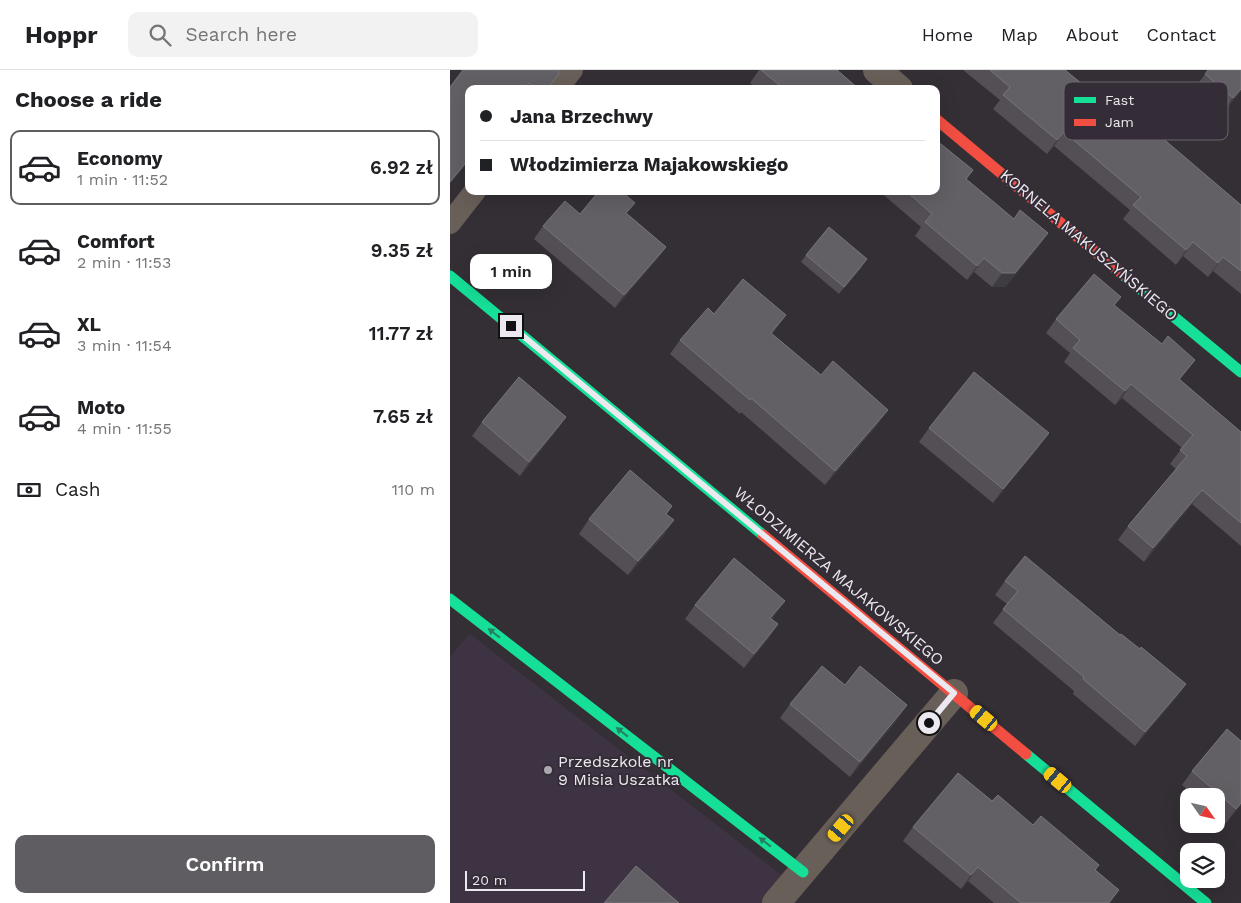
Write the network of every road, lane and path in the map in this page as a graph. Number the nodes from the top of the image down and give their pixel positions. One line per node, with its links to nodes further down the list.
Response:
1 (572, 70): 3 (lane)
2 (877, 70): 4 (street)
3 (560, 85)
4 (894, 85)
5 (940, 122): 9 (street, KORNELA MAKUSZYŃSKIEGO)
6 (472, 195): 7 (lane)
7 (450, 224)
8 (450, 276): 11 (street, WŁODZIMIERZA MAJAKOWSKIEGO)
9 (1241, 372)
10 (450, 599): 12 (street, one-way to 10)
11 (954, 693): 12 (street); 14 (street, WŁODZIMIERZA MAJAKOWSKIEGO)
12 (803, 872): 13 (street)
13 (776, 903)
14 (1206, 903)

